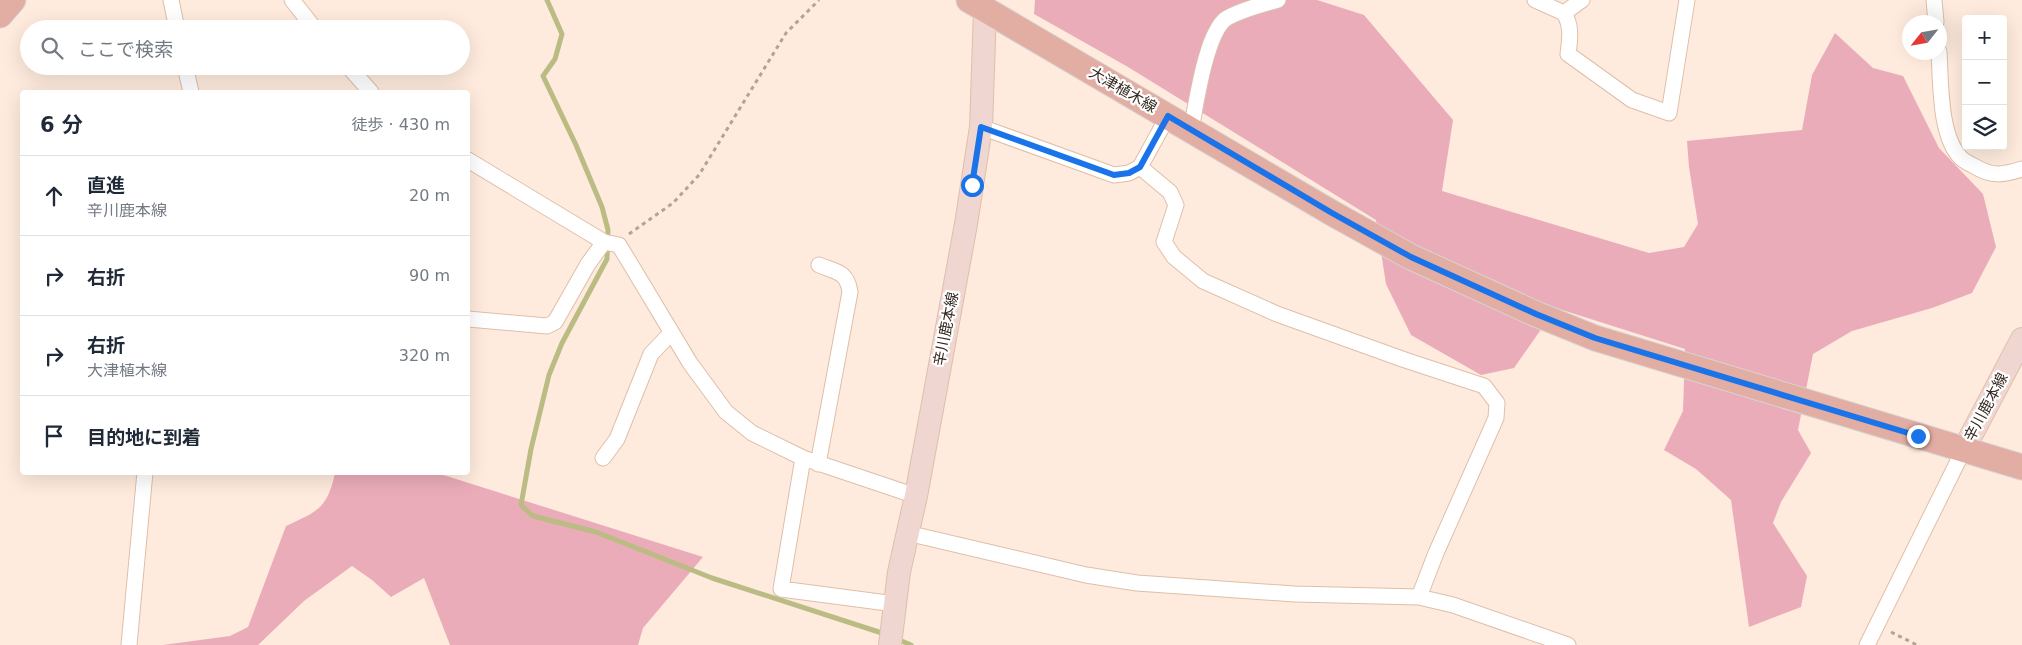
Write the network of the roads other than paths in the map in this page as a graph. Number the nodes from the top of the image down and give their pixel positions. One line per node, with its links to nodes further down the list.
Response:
1 (12, 0): 11 (main road)
2 (171, 0): 13 (street)
3 (292, 0): 14 (street)
4 (1278, 0): 22 (street)
5 (1535, 0): 10 (street)
6 (1582, 0): 10 (street)
7 (1687, 0): 10 (street)
8 (1934, 0): 12 (street)
9 (980, 3): 20 (main road, 大津植木線); 21 (main road, 辛川鹿本線)
10 (1564, 13)
11 (0, 15)
12 (1935, 15)
13 (175, 20)
14 (308, 20)
15 (1940, 60): 25 (street)
16 (187, 75): 18 (street)
17 (356, 75): 19 (street)
18 (191, 90)
19 (369, 90)
20 (1168, 116): 22 (main road, 大津植木線); 24 (street)
21 (981, 127): 24 (street); 37 (main road, 辛川鹿本線)
22 (1190, 130): 31 (main road, 大津植木線)
23 (470, 161): 26 (street)
24 (1140, 167): 39 (street)
25 (2022, 169)
26 (604, 242): 28 (street); 29 (street)
27 (818, 265): 34 (street)
28 (470, 319)
29 (672, 333): 32 (street); 33 (street)
30 (2022, 339): 31 (main road, 辛川鹿本線)
31 (1964, 449): 35 (main road, 大津植木線); 44 (street)
32 (603, 458)
33 (803, 458): 34 (street); 40 (street)
34 (818, 464): 37 (street)
35 (2022, 467)
36 (145, 475): 42 (street)
37 (916, 496): 38 (main road, 辛川鹿本線)
38 (907, 533): 39 (street); 40 (main road, 辛川鹿本線)
39 (1418, 597): 43 (street)
40 (895, 604): 41 (main road, 辛川鹿本線)
41 (891, 637)
42 (129, 645)
43 (1568, 645)
44 (1867, 645)

